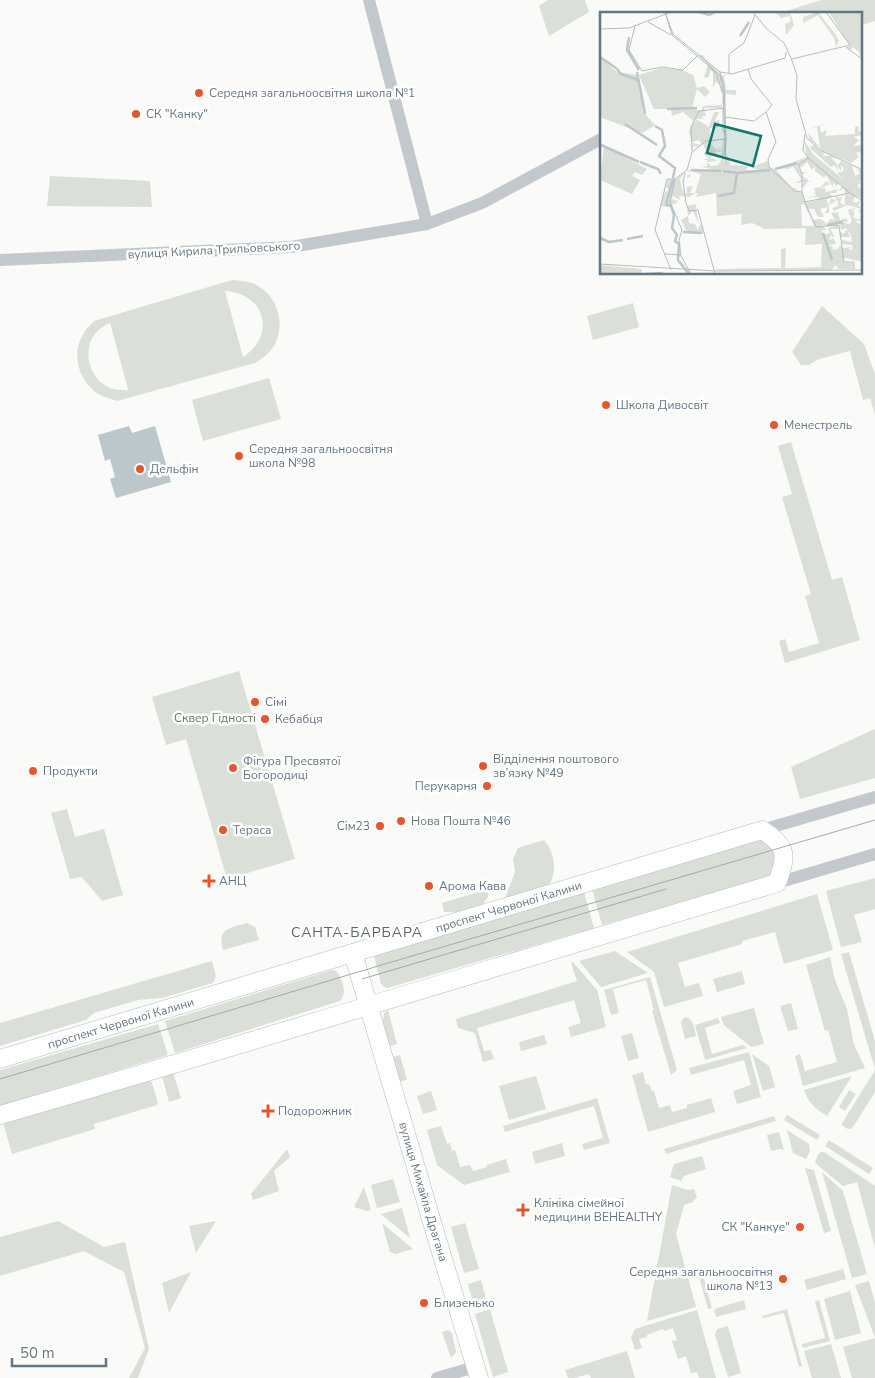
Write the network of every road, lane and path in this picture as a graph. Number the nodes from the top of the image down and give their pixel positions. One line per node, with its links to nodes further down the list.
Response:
1 (369, 0): 3 (street)
2 (600, 140): 3 (street, вулиця Кирила Трильовського)
3 (427, 224): 4 (street, вулиця Кирила Трильовського)
4 (0, 260)
5 (875, 797): 6 (street, проспект Червоної Калини)
6 (762, 830): 8 (main road); 9 (main road, проспект Червоної Калини)
7 (875, 854): 8 (street)
8 (777, 883): 10 (main road)
9 (353, 953): 10 (main road, вулиця Михайла Драгана); 11 (main road, проспект Червоної Калини)
10 (368, 1005): 12 (main road); 13 (main road, вулиця Михайла Драгана)
11 (0, 1059)
12 (0, 1114)
13 (477, 1372): 14 (street)
14 (437, 1378)

